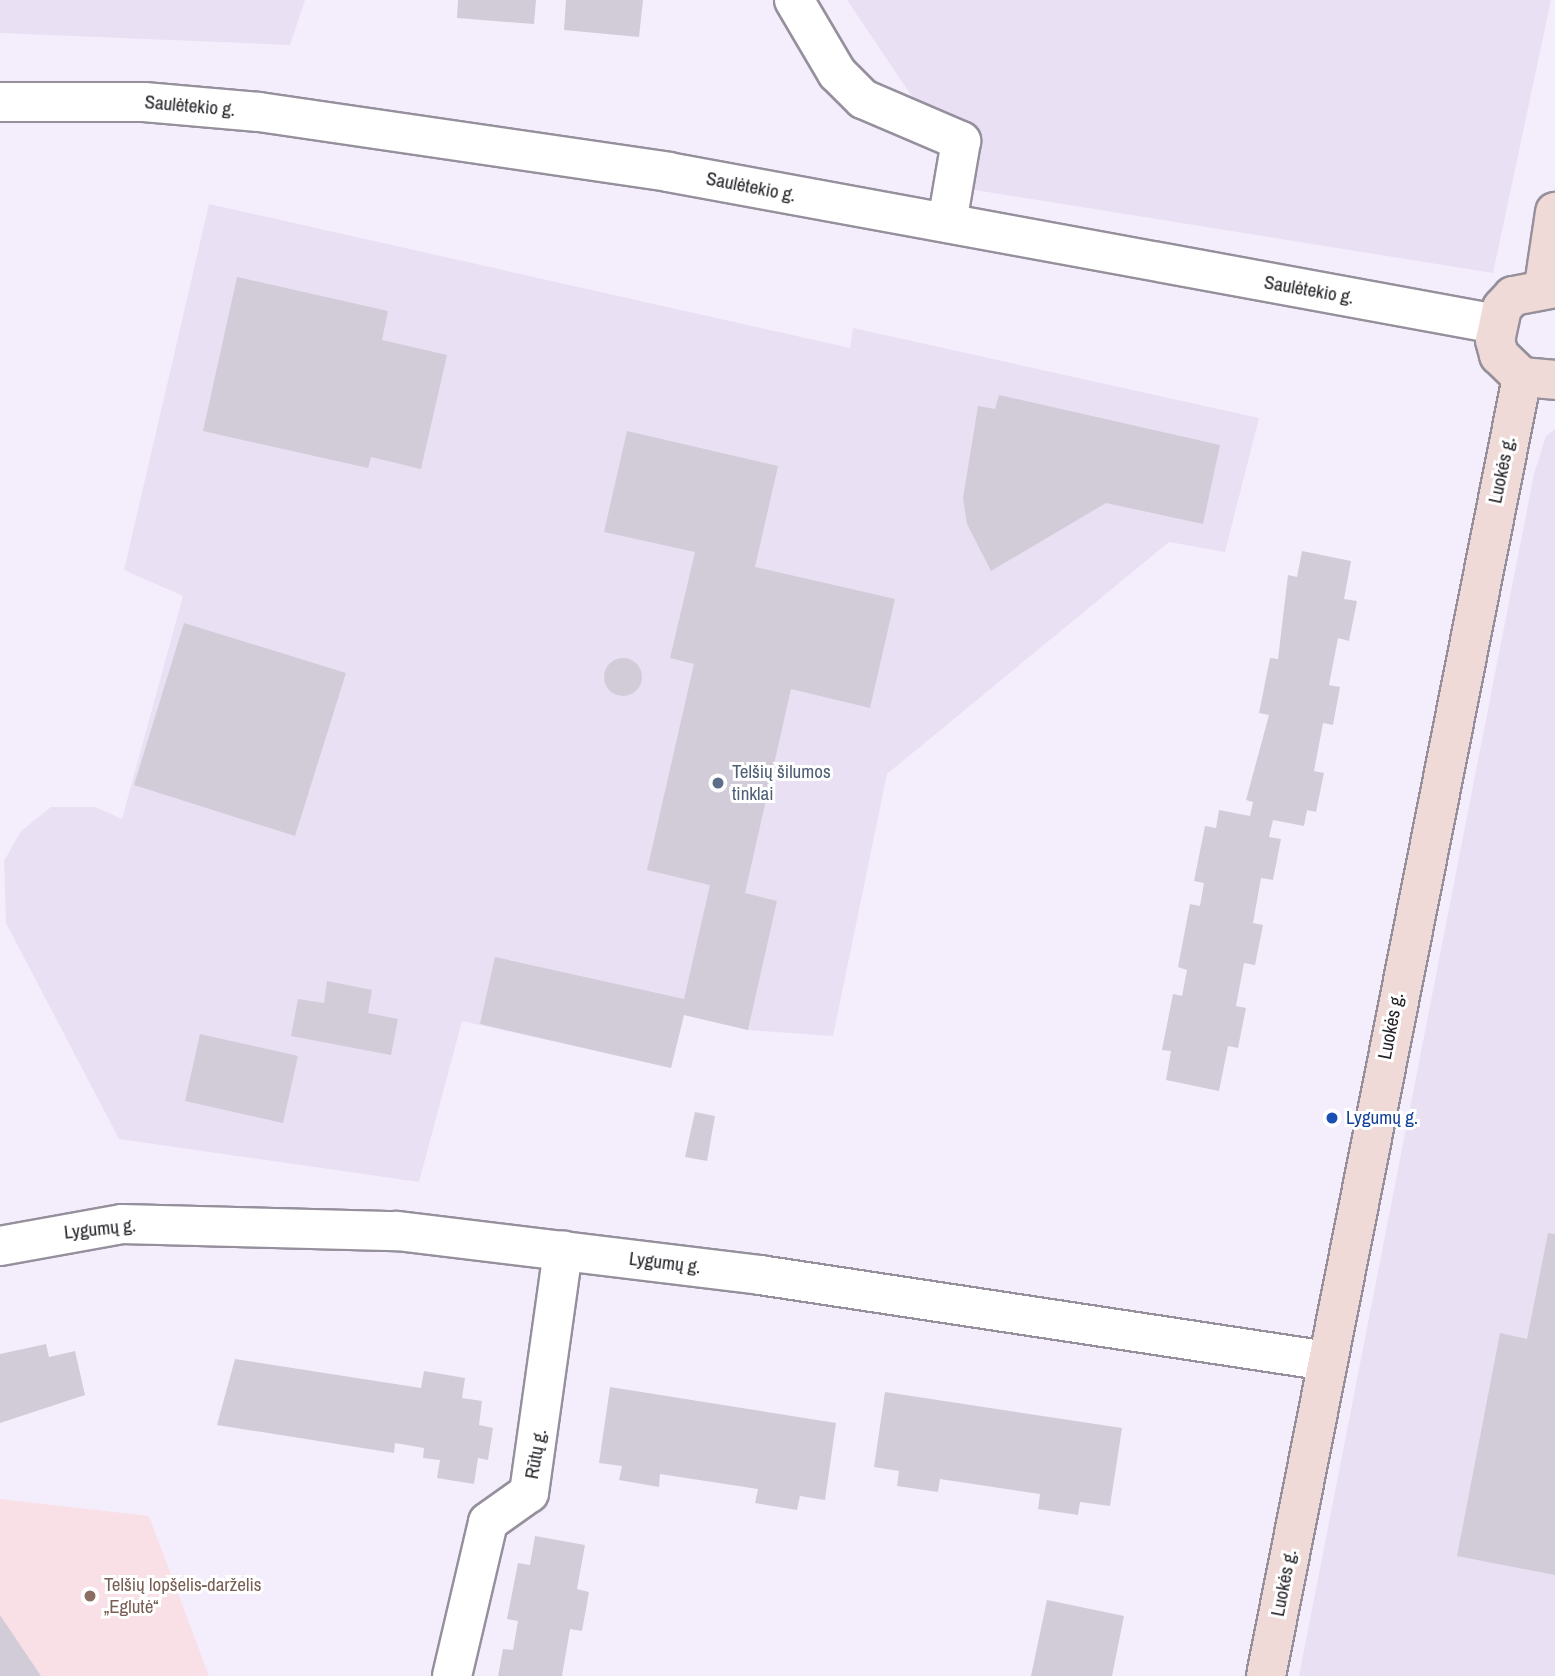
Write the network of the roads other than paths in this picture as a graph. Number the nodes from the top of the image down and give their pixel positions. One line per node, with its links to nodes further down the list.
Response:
1 (794, 0): 4 (street)
2 (0, 102): 4 (street, Saulėtekio g.)
3 (1555, 212): 5 (main road)
4 (947, 223): 6 (street, Saulėtekio g.)
5 (1550, 287): 6 (main road)
6 (1496, 324): 7 (main road, Luokės g.)
7 (1539, 379): 10 (main road, Luokės g.)
8 (0, 1246): 9 (street, Lygumų g.)
9 (563, 1250): 10 (street, Lygumų g.); 11 (street, Rūtų g.)
10 (1327, 1360): 12 (main road, Luokės g.)
11 (452, 1676)
12 (1266, 1676)

